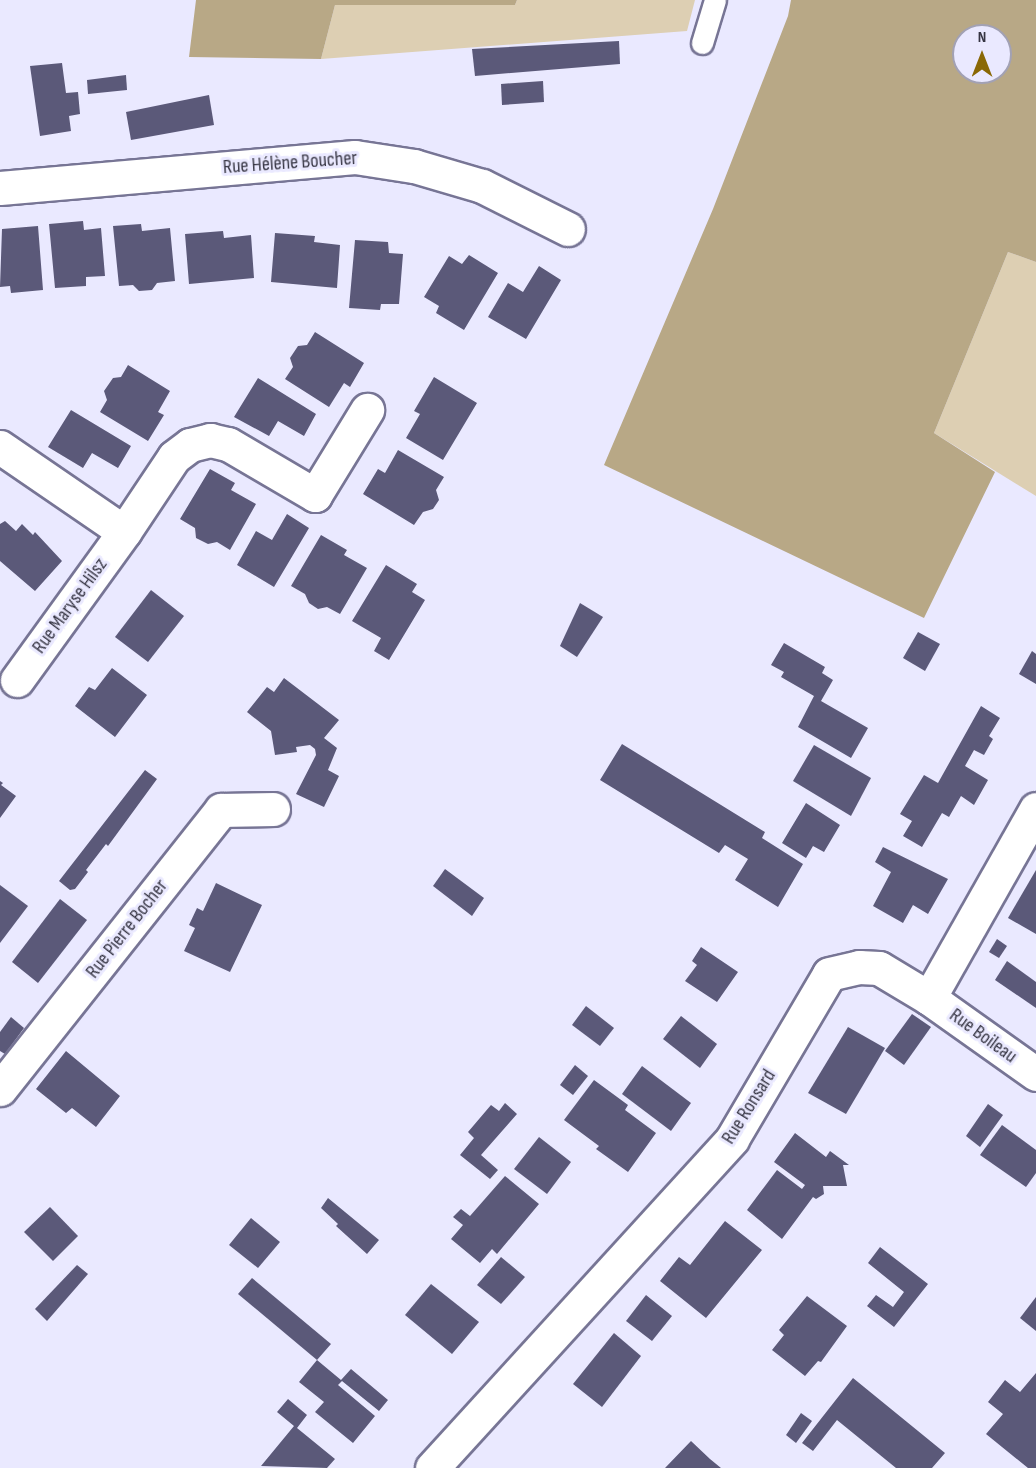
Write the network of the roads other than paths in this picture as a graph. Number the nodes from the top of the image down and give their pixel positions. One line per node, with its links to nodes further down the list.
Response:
1 (715, 0): 2 (lane)
2 (702, 44)
3 (0, 188): 4 (street, Rue Hélène Boucher)
4 (568, 229)
5 (367, 410): 7 (street, Rue Maryse Hilsz)
6 (0, 447): 7 (street)
7 (124, 532): 8 (street, Rue Maryse Hilsz)
8 (17, 680)
9 (273, 809): 13 (street, Rue Pierre Bocher)
10 (1036, 809): 11 (street)
11 (929, 998): 12 (street, Rue Boileau); 14 (street, Rue Ronsard)
12 (1036, 1074)
13 (0, 1089)
14 (432, 1468)

